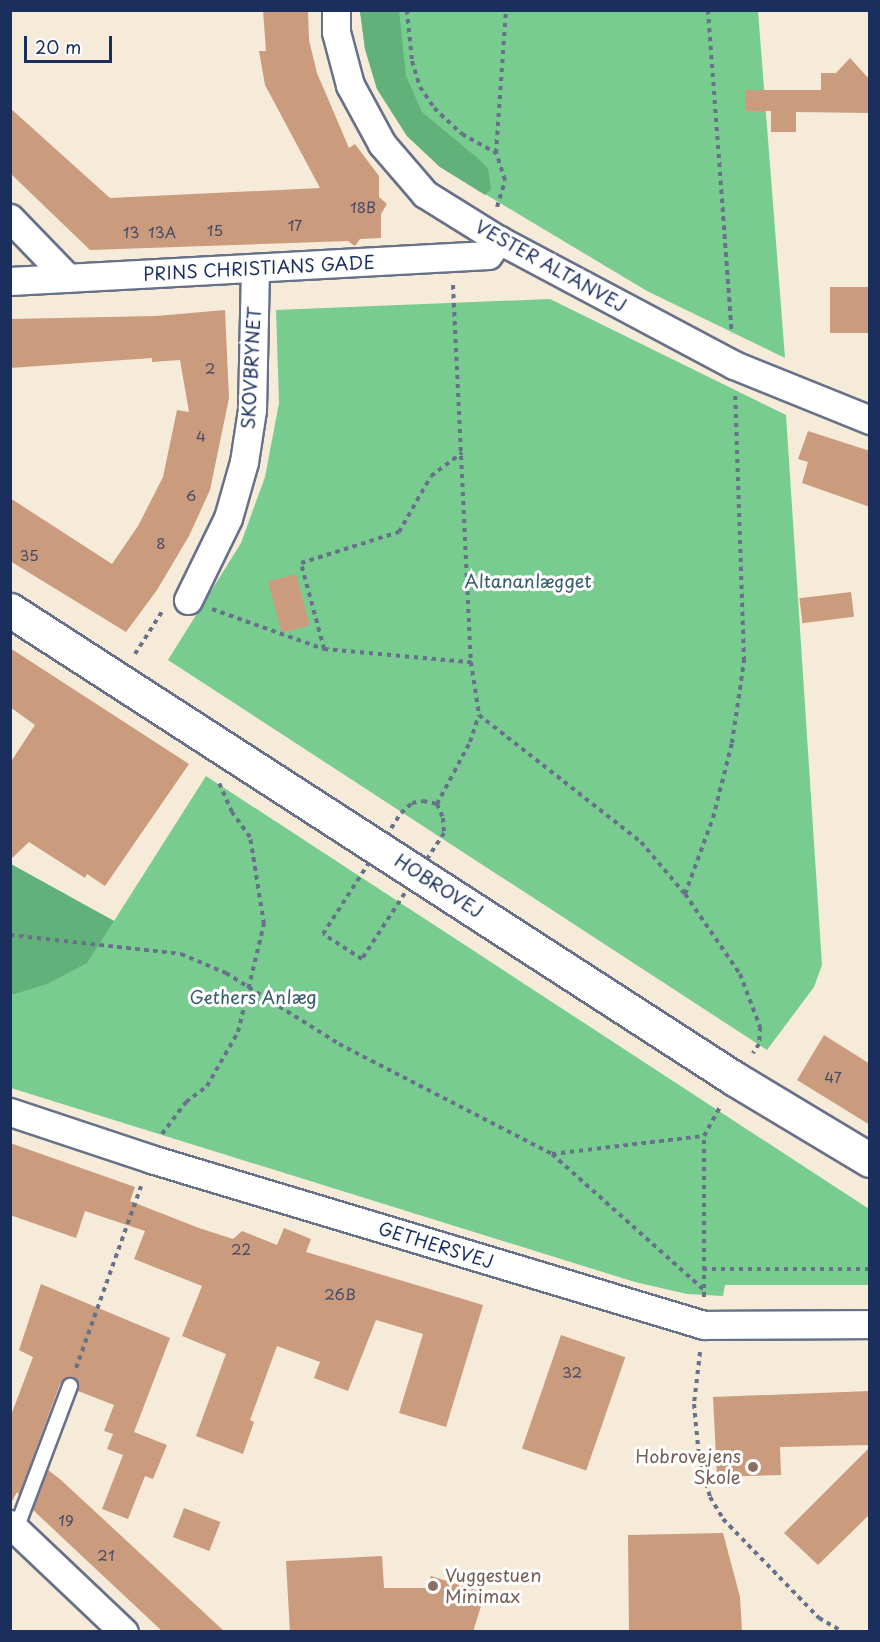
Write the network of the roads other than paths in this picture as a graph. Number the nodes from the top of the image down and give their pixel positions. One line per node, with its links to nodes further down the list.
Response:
1 (336, 10): 3 (street, VESTER ALTANVEJ)
2 (10, 218): 5 (street)
3 (500, 240): 4 (street, PRINS CHRISTIANS GADE); 7 (street, VESTER ALTANVEJ)
4 (255, 268): 5 (street, PRINS CHRISTIANS GADE); 8 (street, SKOVBRYNET)
5 (68, 278): 6 (street, PRINS CHRISTIANS GADE)
6 (10, 281)
7 (870, 420)
8 (188, 600)
9 (10, 610): 11 (street, HOBROVEJ)
10 (10, 1112): 12 (street, GETHERSVEJ)
11 (870, 1160)
12 (870, 1324)
13 (70, 1386): 14 (lane)
14 (13, 1527): 15 (street)
15 (124, 1632)

